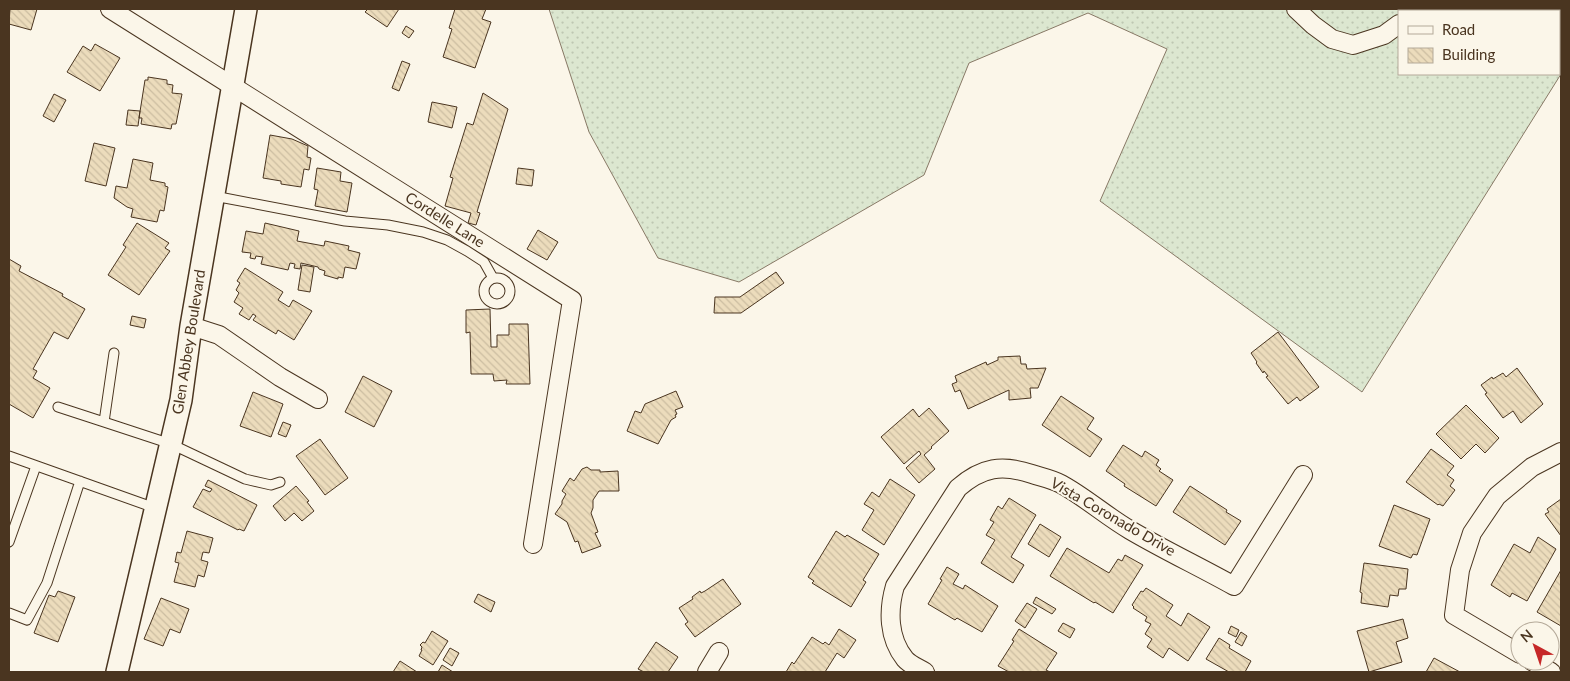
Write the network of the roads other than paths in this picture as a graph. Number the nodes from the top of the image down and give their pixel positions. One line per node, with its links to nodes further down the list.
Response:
1 (110, 9): 5 (street, Cordelle Lane)
2 (246, 9): 5 (street, Glen Abbey Boulevard)
3 (1296, 9): 4 (street)
4 (1398, 25)
5 (233, 87): 6 (street, Glen Abbey Boulevard); 22 (street, Cordelle Lane)
6 (214, 196): 7 (lane); 8 (street, Glen Abbey Boulevard)
7 (493, 278)
8 (191, 326): 10 (street); 13 (street, Glen Abbey Boulevard)
9 (114, 353): 12 (lane)
10 (318, 399)
11 (58, 407): 12 (lane)
12 (104, 422): 13 (lane)
13 (171, 444): 19 (lane); 20 (street, Glen Abbey Boulevard)
14 (1561, 452): 24 (street)
15 (9, 456): 16 (lane)
16 (36, 466): 18 (lane); 21 (lane)
17 (1303, 475): 28 (street, Vista Coronado Drive)
18 (80, 481): 20 (lane); 23 (lane)
19 (280, 482)
20 (156, 508): 26 (street, Glen Abbey Boulevard)
21 (9, 542)
22 (533, 544)
23 (9, 614)
24 (1510, 648)
25 (719, 652): 27 (street)
26 (117, 672)
27 (707, 672)
28 (925, 672)

